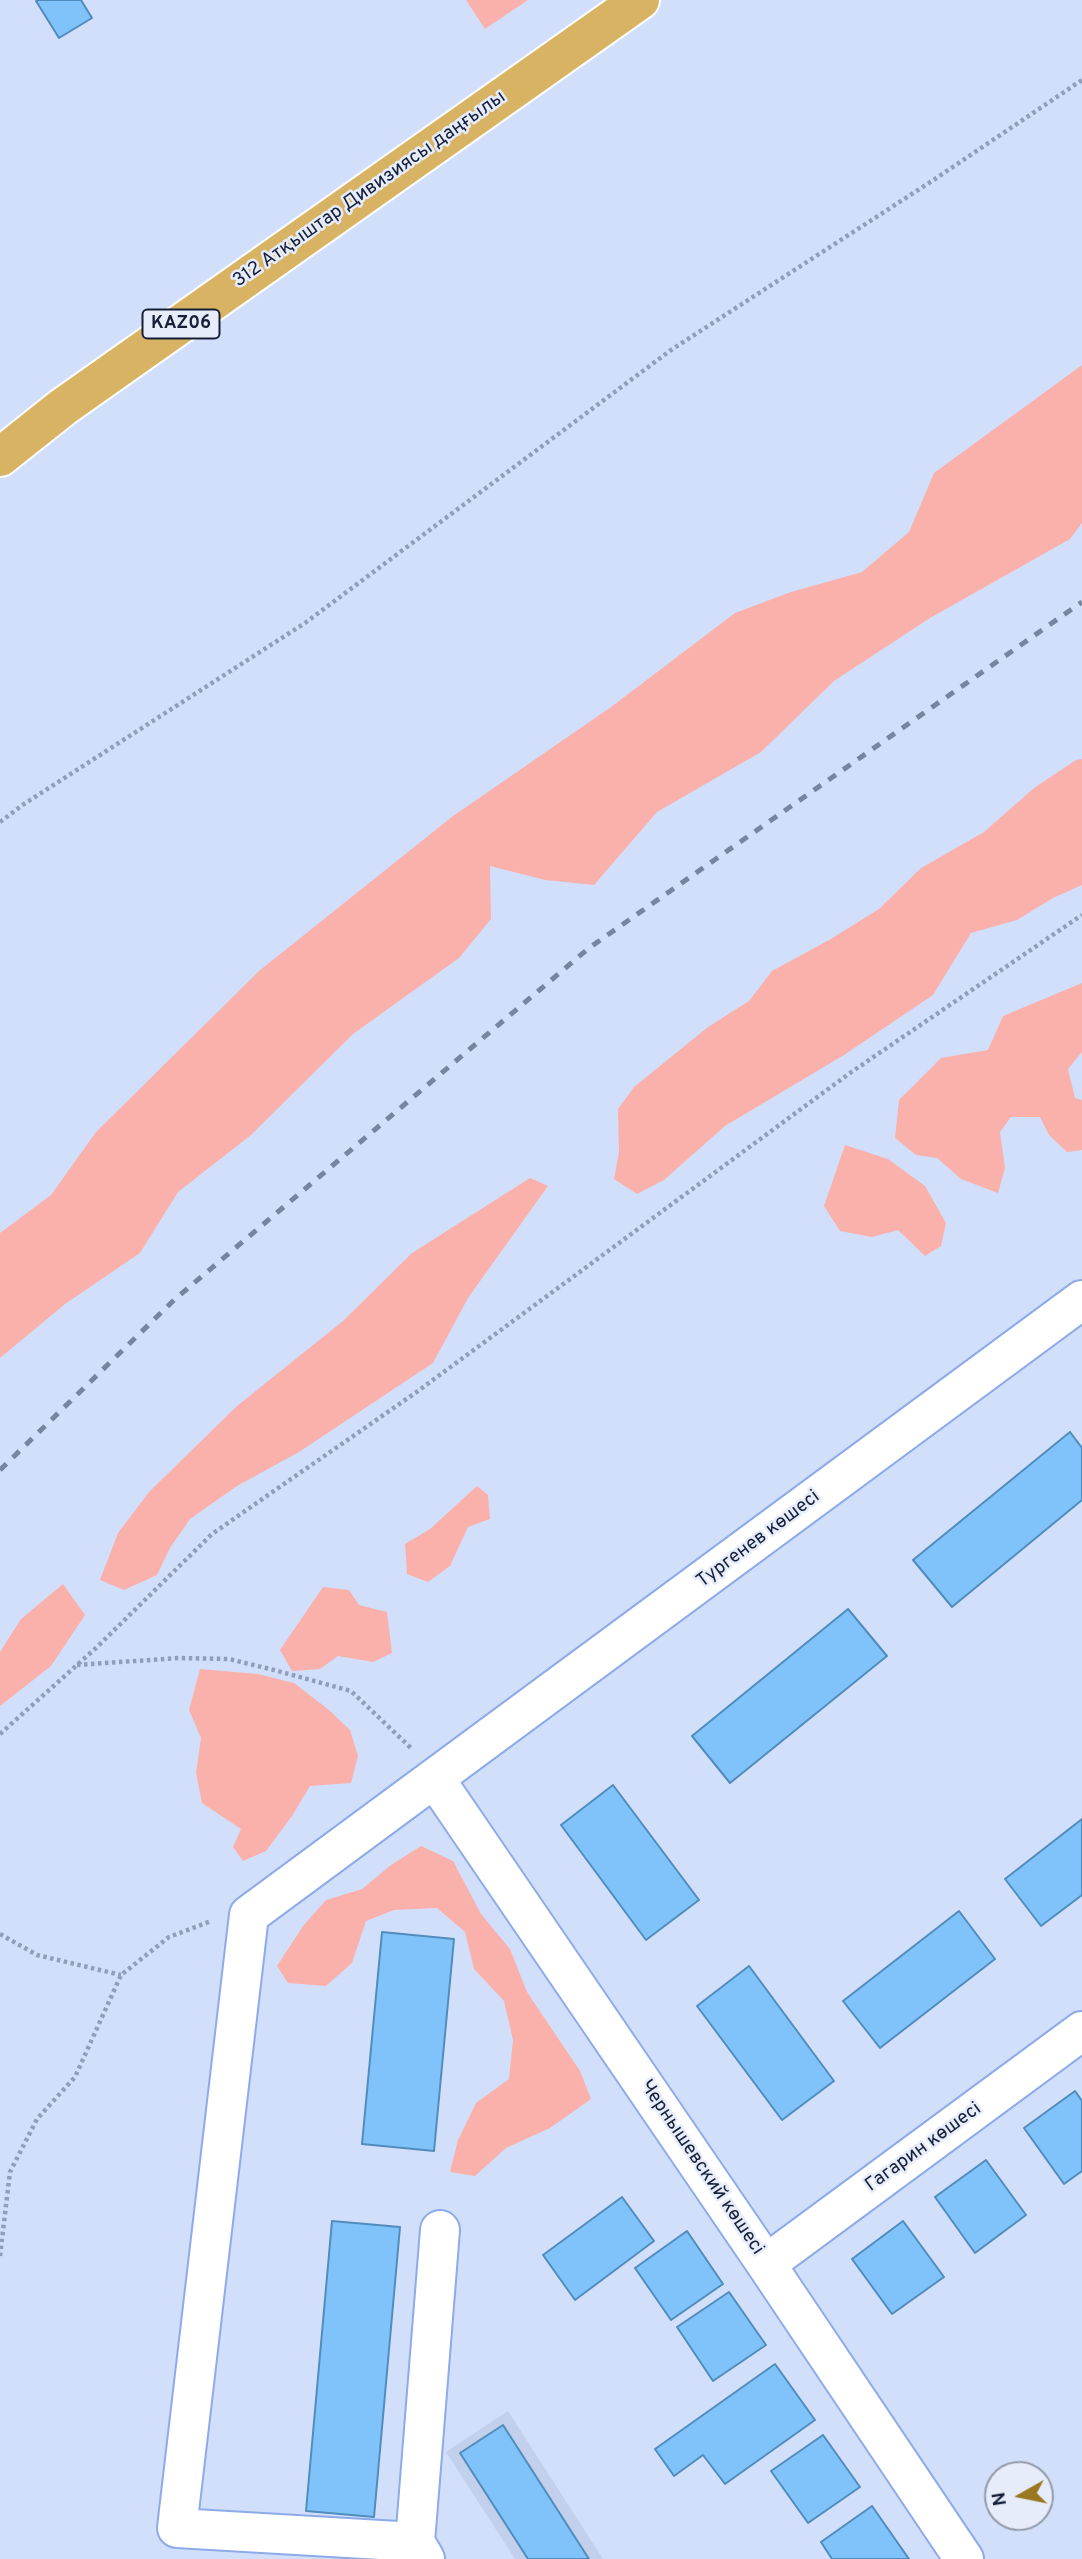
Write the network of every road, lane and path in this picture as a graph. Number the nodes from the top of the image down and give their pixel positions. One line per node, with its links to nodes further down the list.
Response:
1 (640, 0): 3 (highway, 312 Атқыштар Дивизиясы даңғылы / KАZ06)
2 (1082, 80): 4 (path)
3 (0, 457)
4 (0, 822)
5 (1082, 915): 7 (path)
6 (1082, 1300): 9 (street, Тургенев көшесі)
7 (77, 1665): 8 (path); 9 (path)
8 (0, 1734)
9 (435, 1779): 10 (street, Тургенев көшесі); 16 (street, Чернышевский көшесі)
10 (249, 1915): 12 (path); 17 (street)
11 (0, 1934): 12 (path)
12 (121, 1975): 15 (path)
13 (1082, 2031): 16 (street, Гагарин көшесі)
14 (440, 2230): 17 (street)
15 (0, 2256)
16 (766, 2264): 18 (street, Чернышевский көшесі)
17 (420, 2551)
18 (964, 2559)

